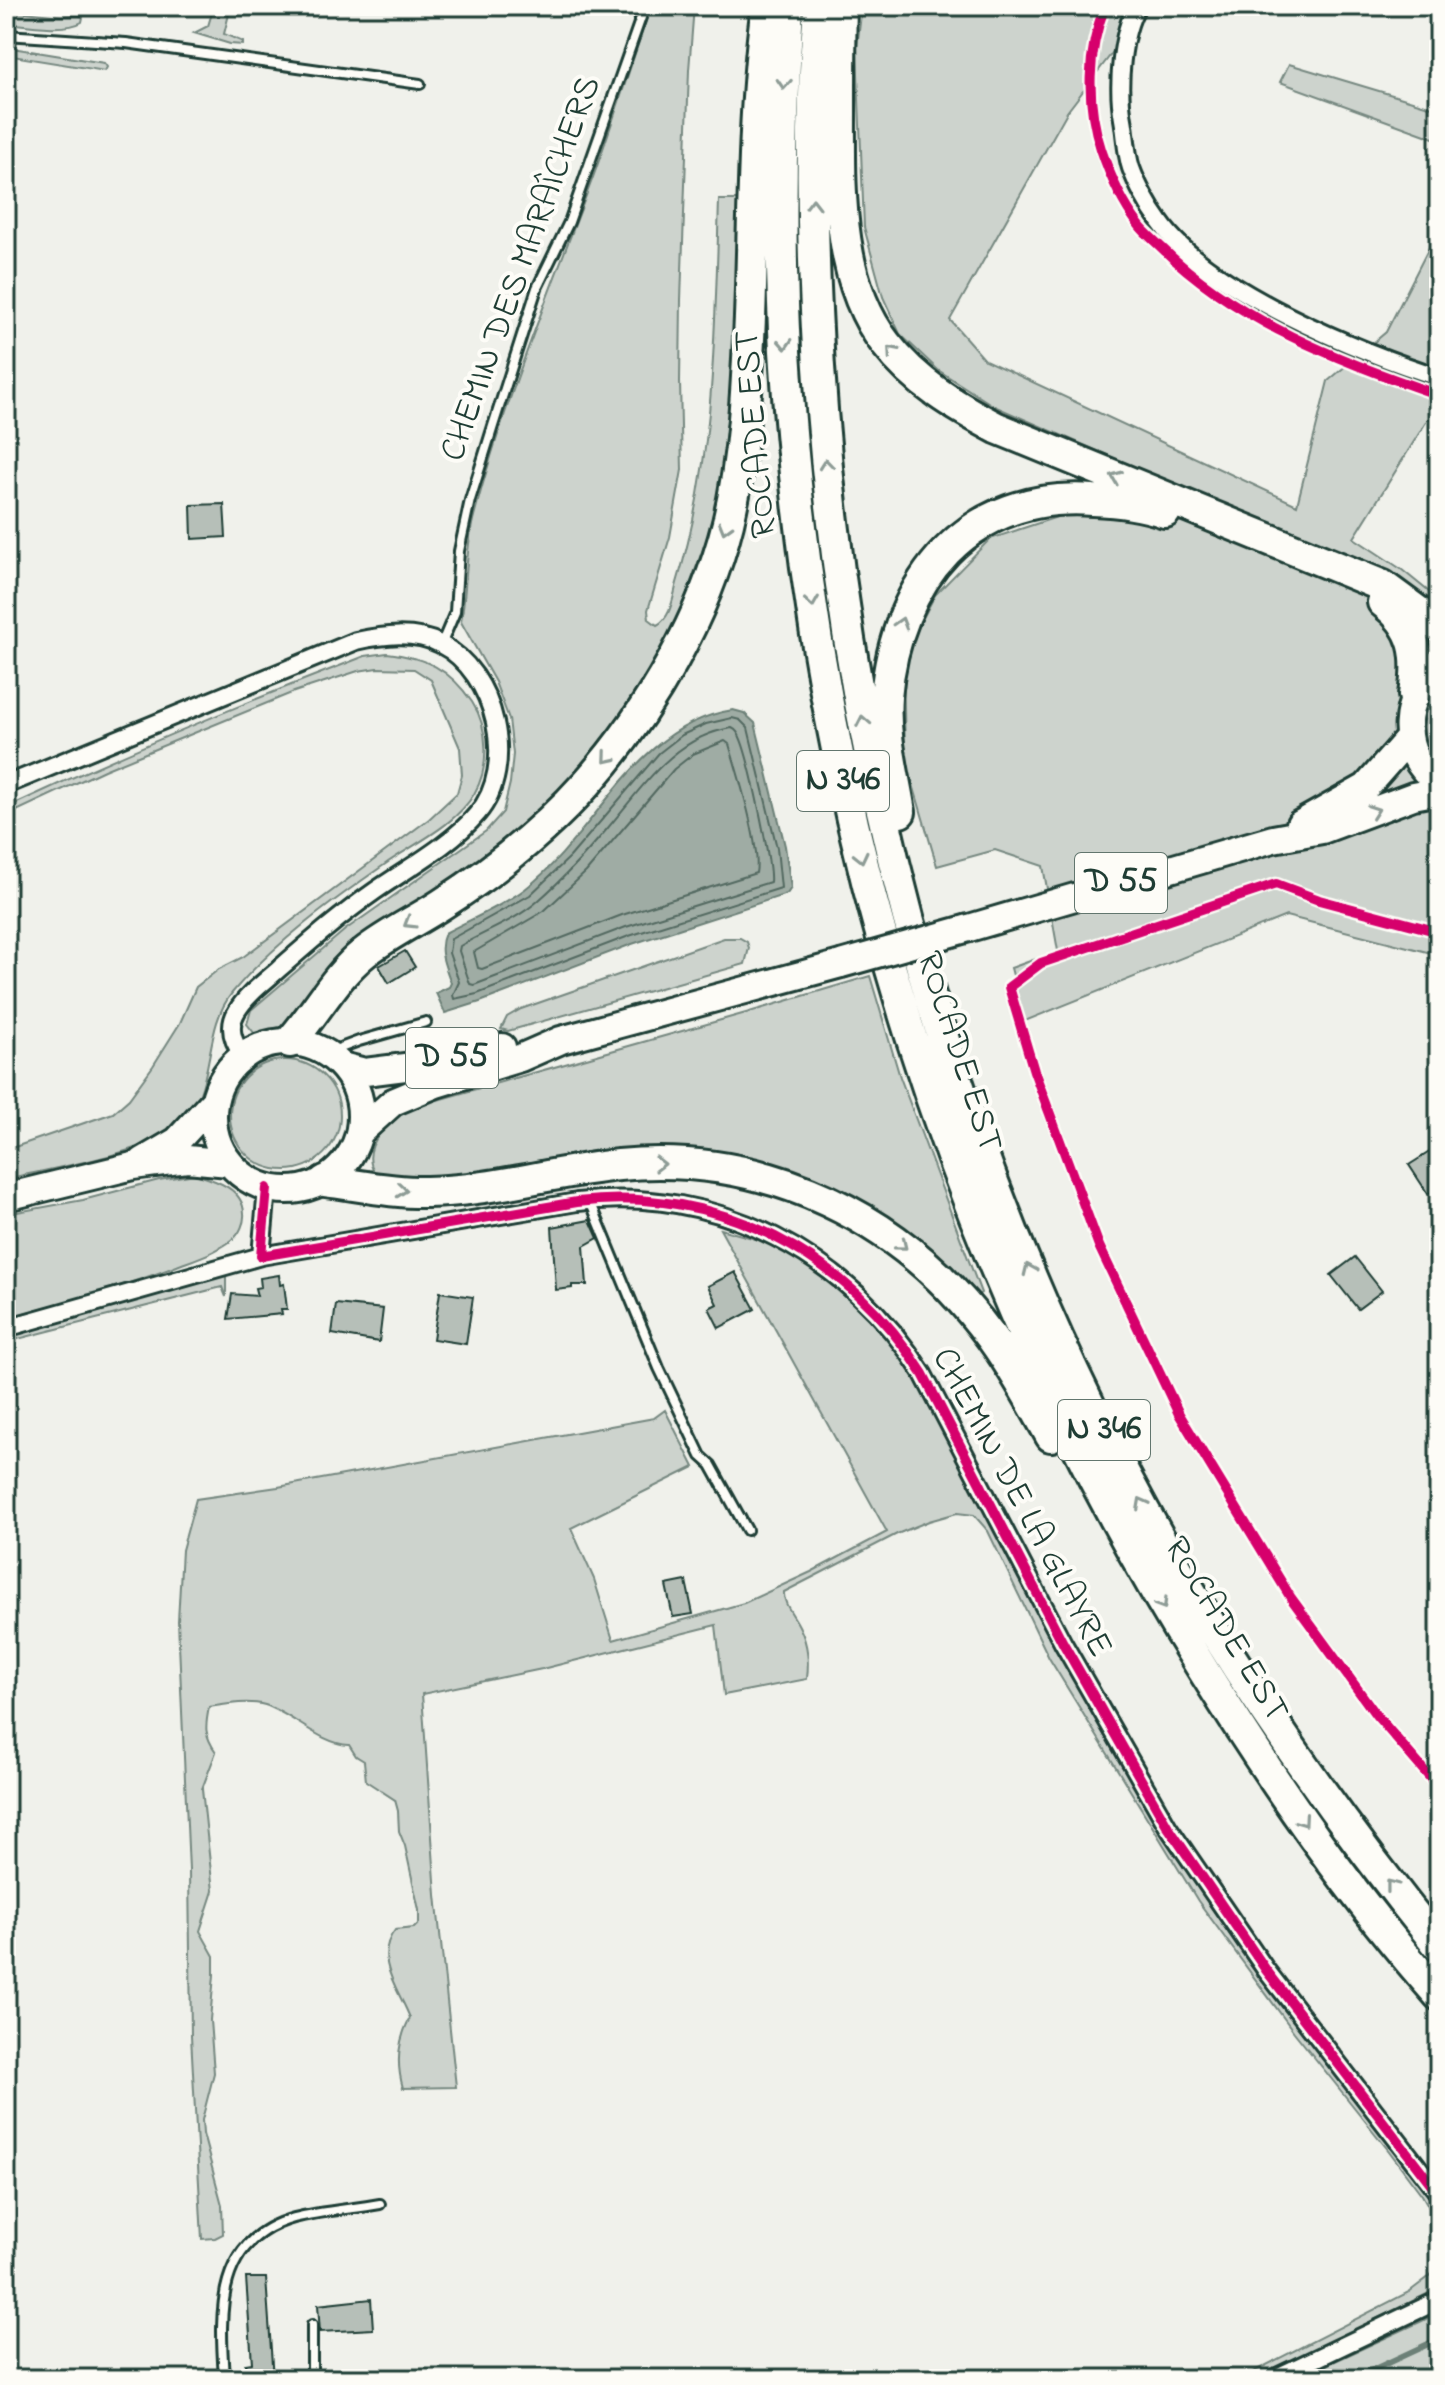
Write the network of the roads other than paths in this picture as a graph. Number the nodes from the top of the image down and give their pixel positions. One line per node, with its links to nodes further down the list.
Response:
1 (645, 6): 11 (lane, CHEMIN DES MARAÎCHERS)
2 (767, 6): 22 (highway, one-way to 22)
3 (788, 6): 35 (highway, ROCADE EST / N 346, one-way to 35)
4 (819, 6): 19 (highway, ROCADE EST / N 346, one-way to 4)
5 (841, 6): 10 (highway, one-way to 5)
6 (1137, 6): 9 (street)
7 (6, 35): 8 (lane)
8 (420, 84)
9 (1439, 377)
10 (1439, 627)
11 (441, 645): 16 (street); 23 (street)
12 (1439, 663): 13 (main road)
13 (1414, 695): 14 (main road); 19 (highway, one-way to 13)
14 (1409, 738): 15 (main road); 18 (main road, D 55)
15 (1439, 784)
16 (6, 785)
17 (1439, 791): 18 (main road, D 55, one-way to 17)
18 (1273, 839): 21 (main road, D 55, bridge)
19 (891, 852): 37 (highway, ROCADE EST / N 346, one-way to 19)
20 (426, 1022): 24 (lane)
21 (561, 1040): 24 (main road, D 55); 26 (main road, D 55)
22 (290, 1042): 23 (main road); 24 (main road)
23 (243, 1056): 25 (main road)
24 (334, 1060): 26 (main road)
25 (213, 1102): 27 (main road); 28 (main road)
26 (361, 1131): 29 (main road)
27 (229, 1163): 28 (main road); 30 (main road)
28 (133, 1166): 31 (main road)
29 (325, 1181): 30 (main road); 35 (highway, one-way to 35)
30 (267, 1188): 33 (street)
31 (6, 1197)
32 (589, 1200): 33 (street, CHEMIN DE LA GLAYRE); 36 (lane); 39 (street, CHEMIN DE LA GLAYRE)
33 (261, 1256): 34 (street, CHEMIN DE LA GLAYRE)
34 (6, 1328)
35 (1110, 1511): 38 (highway, ROCADE EST / N 346, one-way to 38)
36 (747, 1530)
37 (1439, 1946)
38 (1439, 1995)
39 (1439, 2194)
40 (380, 2204): 43 (lane)
41 (1439, 2300): 45 (street)
42 (312, 2325): 44 (lane)
43 (224, 2379)
44 (312, 2379)
45 (1273, 2379)

